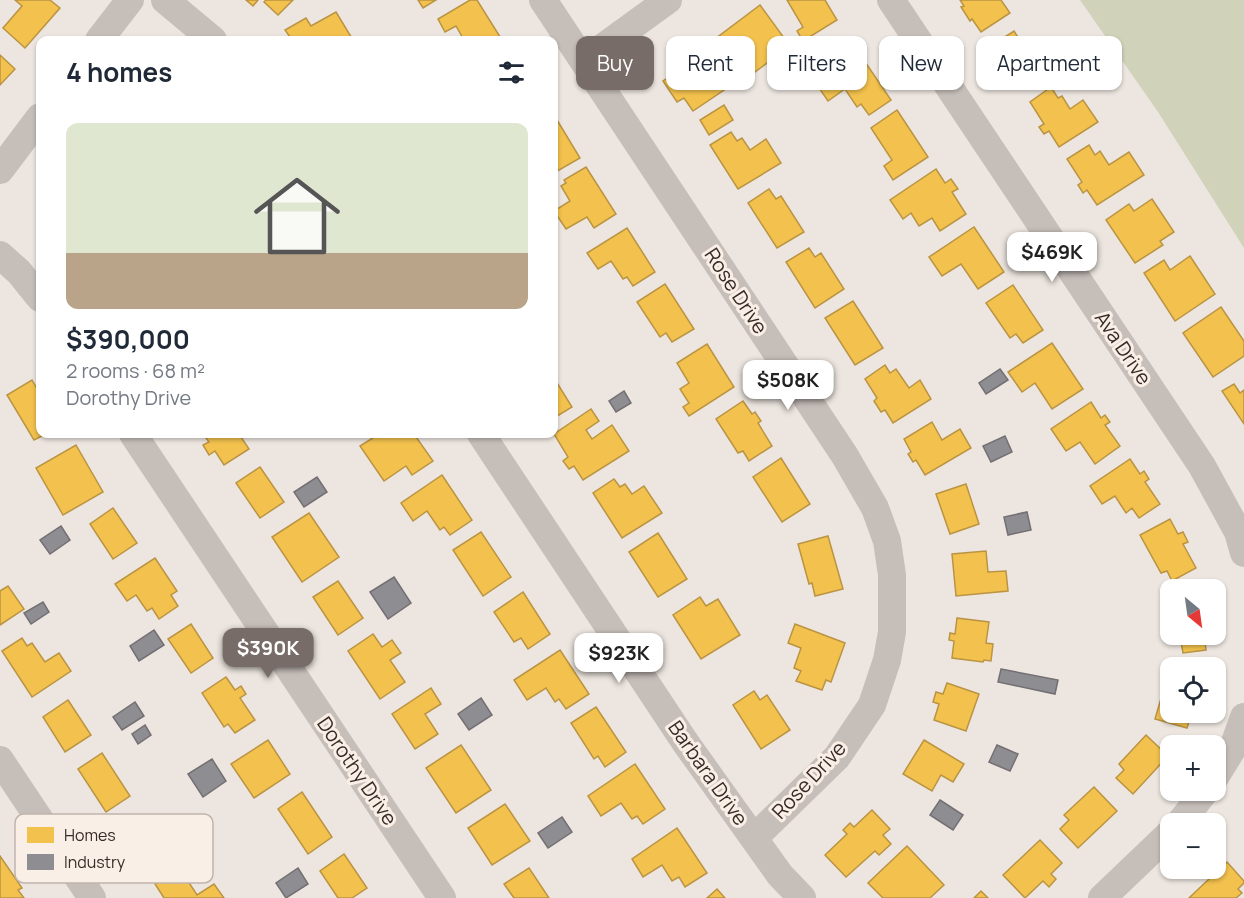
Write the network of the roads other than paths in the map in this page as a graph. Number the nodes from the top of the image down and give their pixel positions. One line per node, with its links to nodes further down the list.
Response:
1 (130, 0): 6 (street)
2 (165, 0): 7 (street)
3 (543, 0): 9 (street, Rose Drive)
4 (668, 0): 8 (street)
5 (891, 0): 17 (street, Ava Drive)
6 (102, 36)
7 (208, 36)
8 (618, 36)
9 (576, 49)
10 (603, 90): 24 (street, Rose Drive)
11 (36, 122): 12 (street)
12 (0, 170)
13 (0, 255): 14 (street)
14 (36, 293)
15 (136, 438): 28 (street, Dorothy Drive)
16 (484, 438): 24 (street, Barbara Drive)
17 (1244, 553)
18 (1244, 717): 19 (street)
19 (1226, 759)
20 (0, 760): 23 (street)
21 (1197, 801): 22 (street)
22 (1188, 813)
23 (36, 814)
24 (754, 838): 29 (street, Barbara Drive)
25 (1160, 843): 30 (street)
26 (82, 883): 27 (street)
27 (92, 898)
28 (442, 898)
29 (802, 898)
30 (1102, 898)

